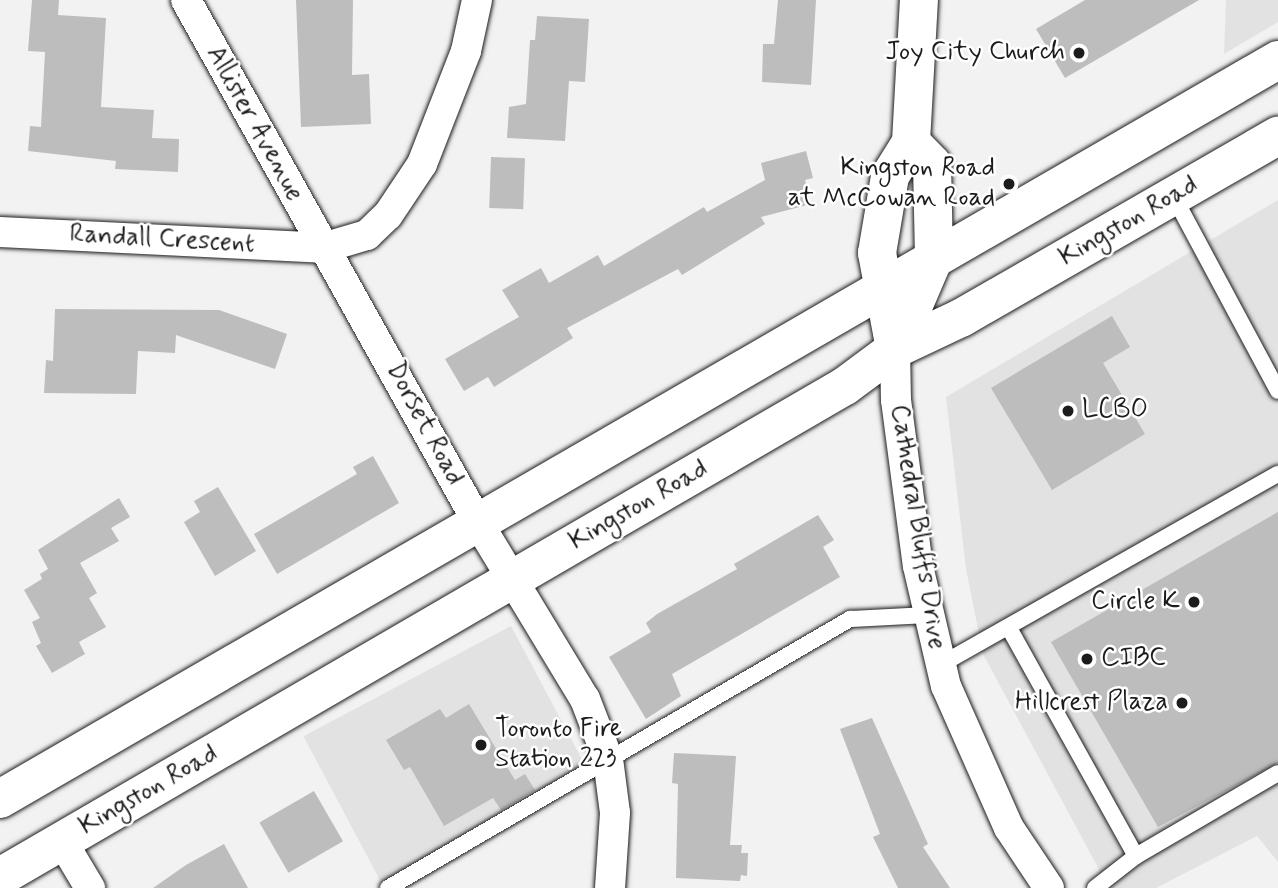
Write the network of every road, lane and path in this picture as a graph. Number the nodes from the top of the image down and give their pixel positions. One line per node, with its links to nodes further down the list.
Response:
1 (186, 0): 9 (street, Allister Avenue)
2 (478, 0): 9 (street)
3 (919, 0): 6 (main road)
4 (1278, 60): 10 (main road)
5 (1278, 136): 7 (main road, Kingston Road)
6 (911, 142): 10 (main road); 11 (main road)
7 (1174, 197): 12 (main road, Kingston Road); 13 (lane)
8 (0, 232): 9 (street, Randall Crescent)
9 (323, 248): 15 (street, Dorset Road)
10 (934, 258): 11 (main road); 12 (main road)
11 (883, 291): 12 (main road); 15 (main road)
12 (895, 349): 16 (main road, Kingston Road); 17 (street, Cathedral Bluffs Drive)
13 (1278, 391)
14 (1278, 474): 18 (lane)
15 (477, 521): 16 (street, Dorset Road); 22 (main road)
16 (513, 579): 20 (street, Dorset Road); 23 (main road, Kingston Road)
17 (929, 615): 19 (street, Cathedral Bluffs Drive); 20 (lane)
18 (1009, 628): 19 (lane); 24 (lane)
19 (940, 665): 29 (street, Cathedral Bluffs Drive)
20 (608, 759): 27 (lane); 28 (street, Dorset Road)
21 (1278, 773): 24 (lane)
22 (0, 799)
23 (62, 841): 25 (main road, Kingston Road); 26 (street)
24 (1136, 856): 30 (lane)
25 (0, 877)
26 (90, 888)
27 (388, 888)
28 (610, 888)
29 (1049, 888)
30 (1095, 888)

